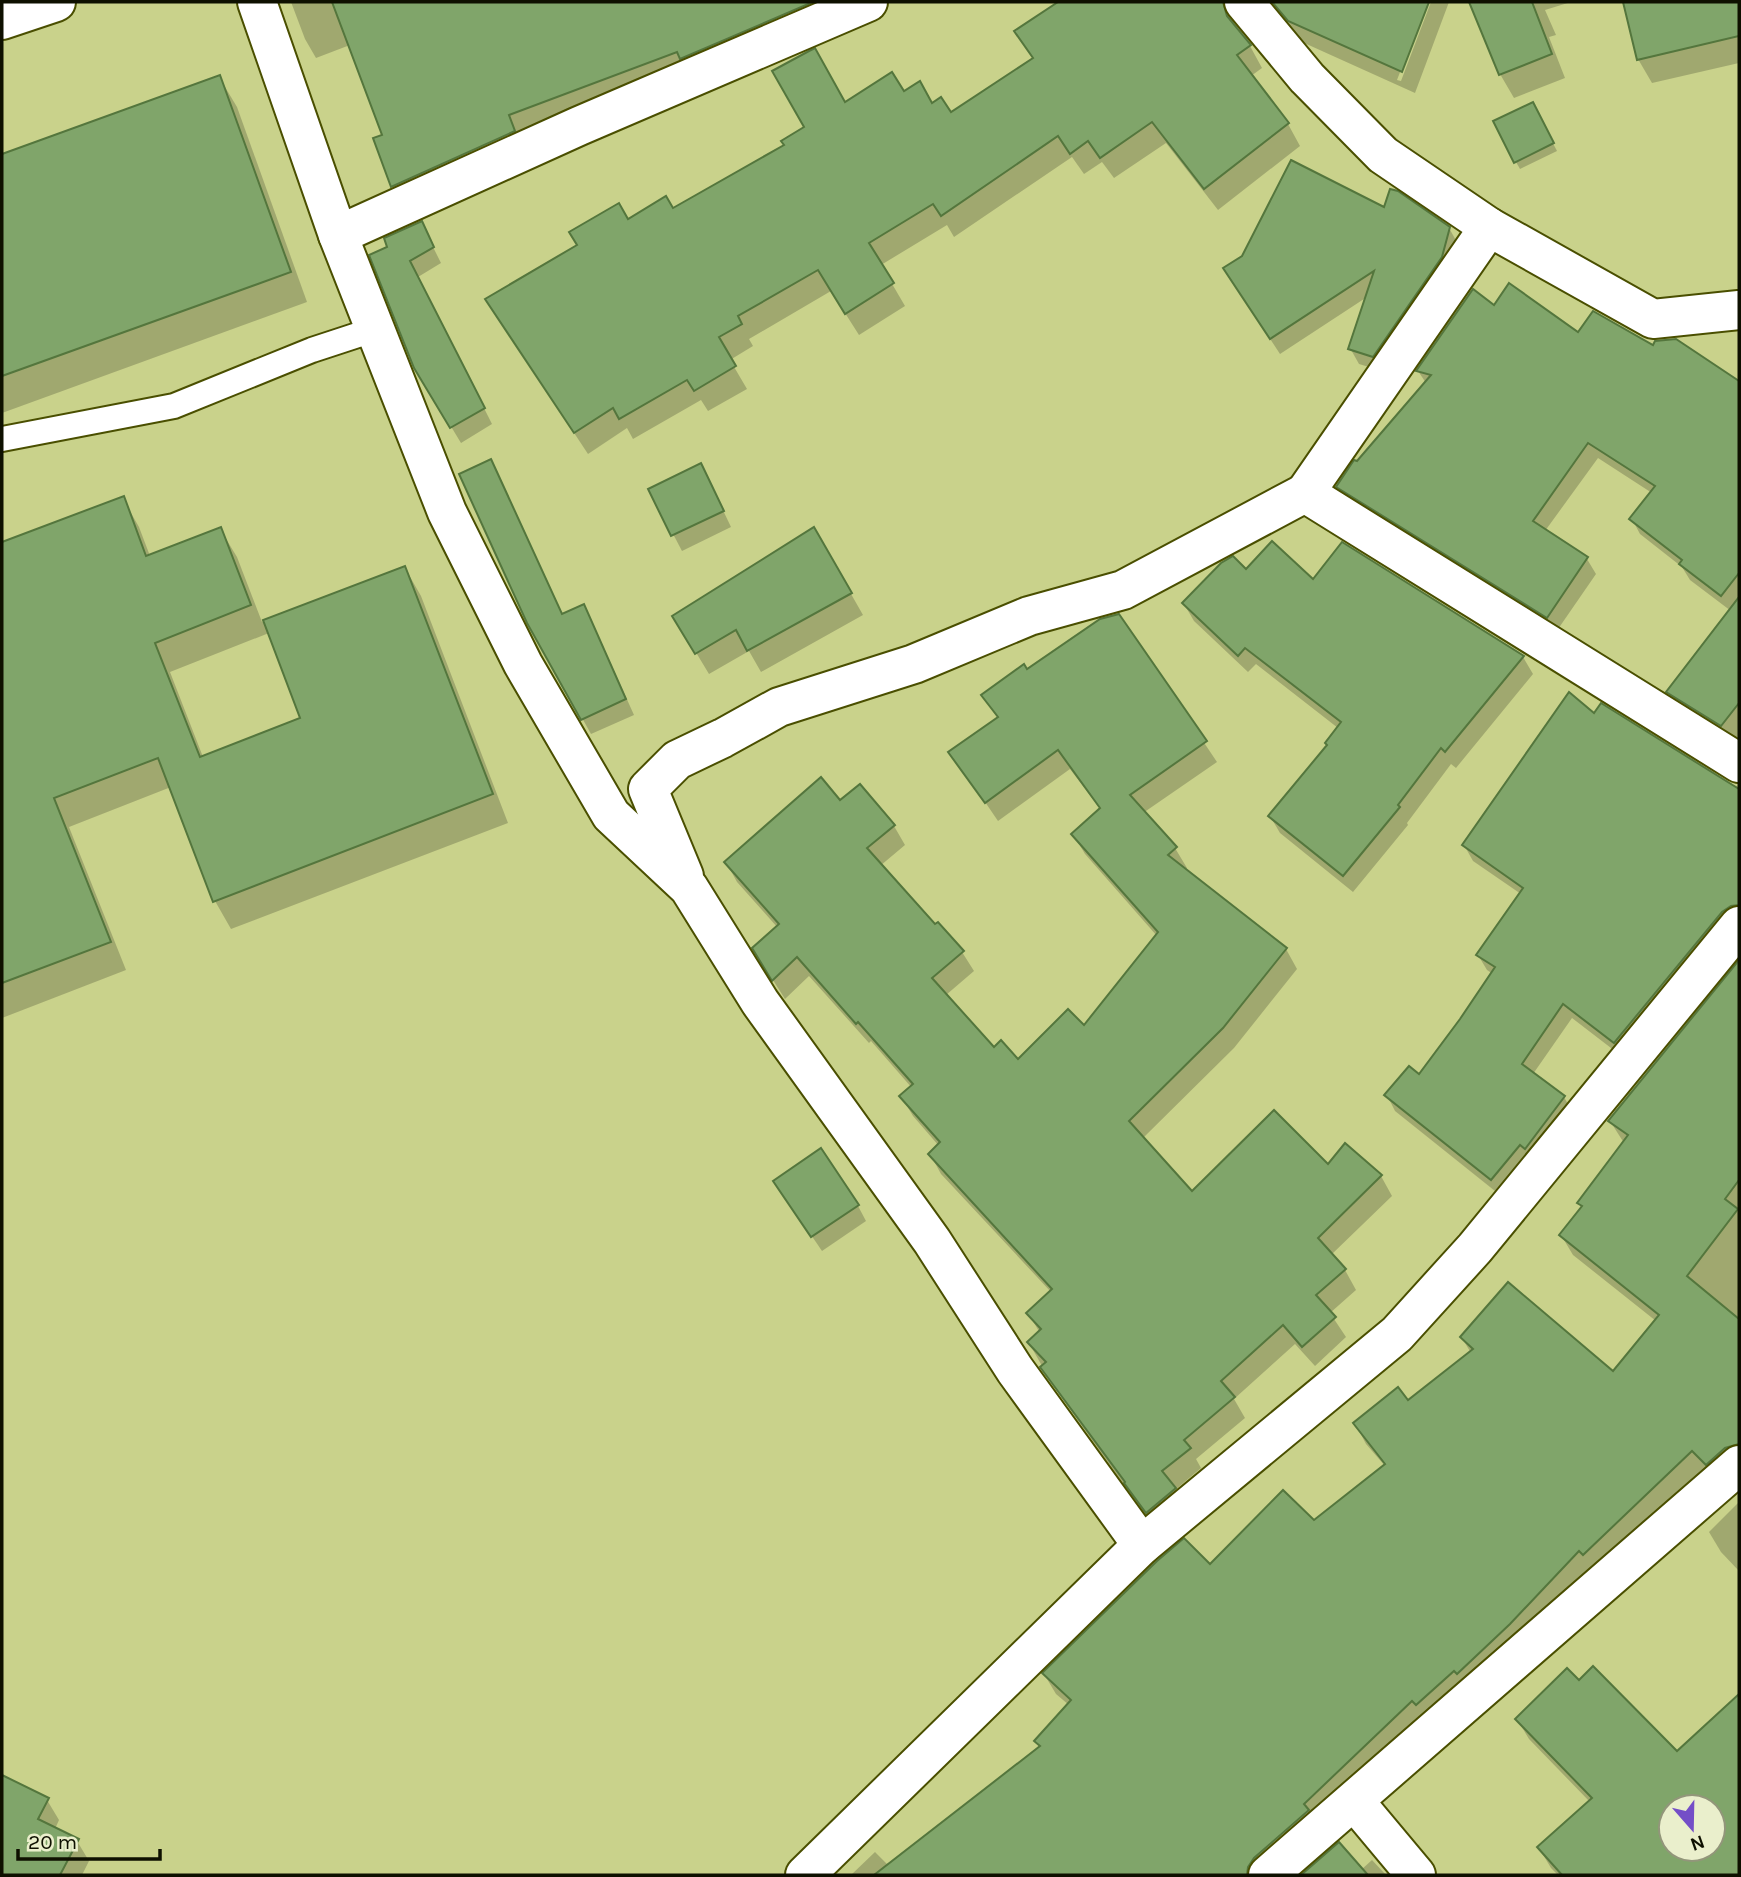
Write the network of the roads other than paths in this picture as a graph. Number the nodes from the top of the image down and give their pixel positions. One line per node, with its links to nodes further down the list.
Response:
1 (56, 2): 5 (main road)
2 (257, 2): 7 (main road)
3 (868, 2): 7 (main road)
4 (1244, 2): 6 (main road)
5 (2, 20)
6 (1489, 227): 8 (main road); 11 (main road)
7 (338, 235): 9 (main road)
8 (1739, 310)
9 (376, 329): 10 (lane); 13 (main road)
10 (2, 439)
11 (1305, 493): 12 (main road); 13 (main road)
12 (1739, 763)
13 (689, 888): 16 (main road)
14 (1739, 926): 16 (main road)
15 (1739, 1465): 17 (main road)
16 (1142, 1545): 18 (main road)
17 (1355, 1802): 19 (main road); 20 (main road)
18 (805, 1875)
19 (1268, 1875)
20 (1416, 1875)

